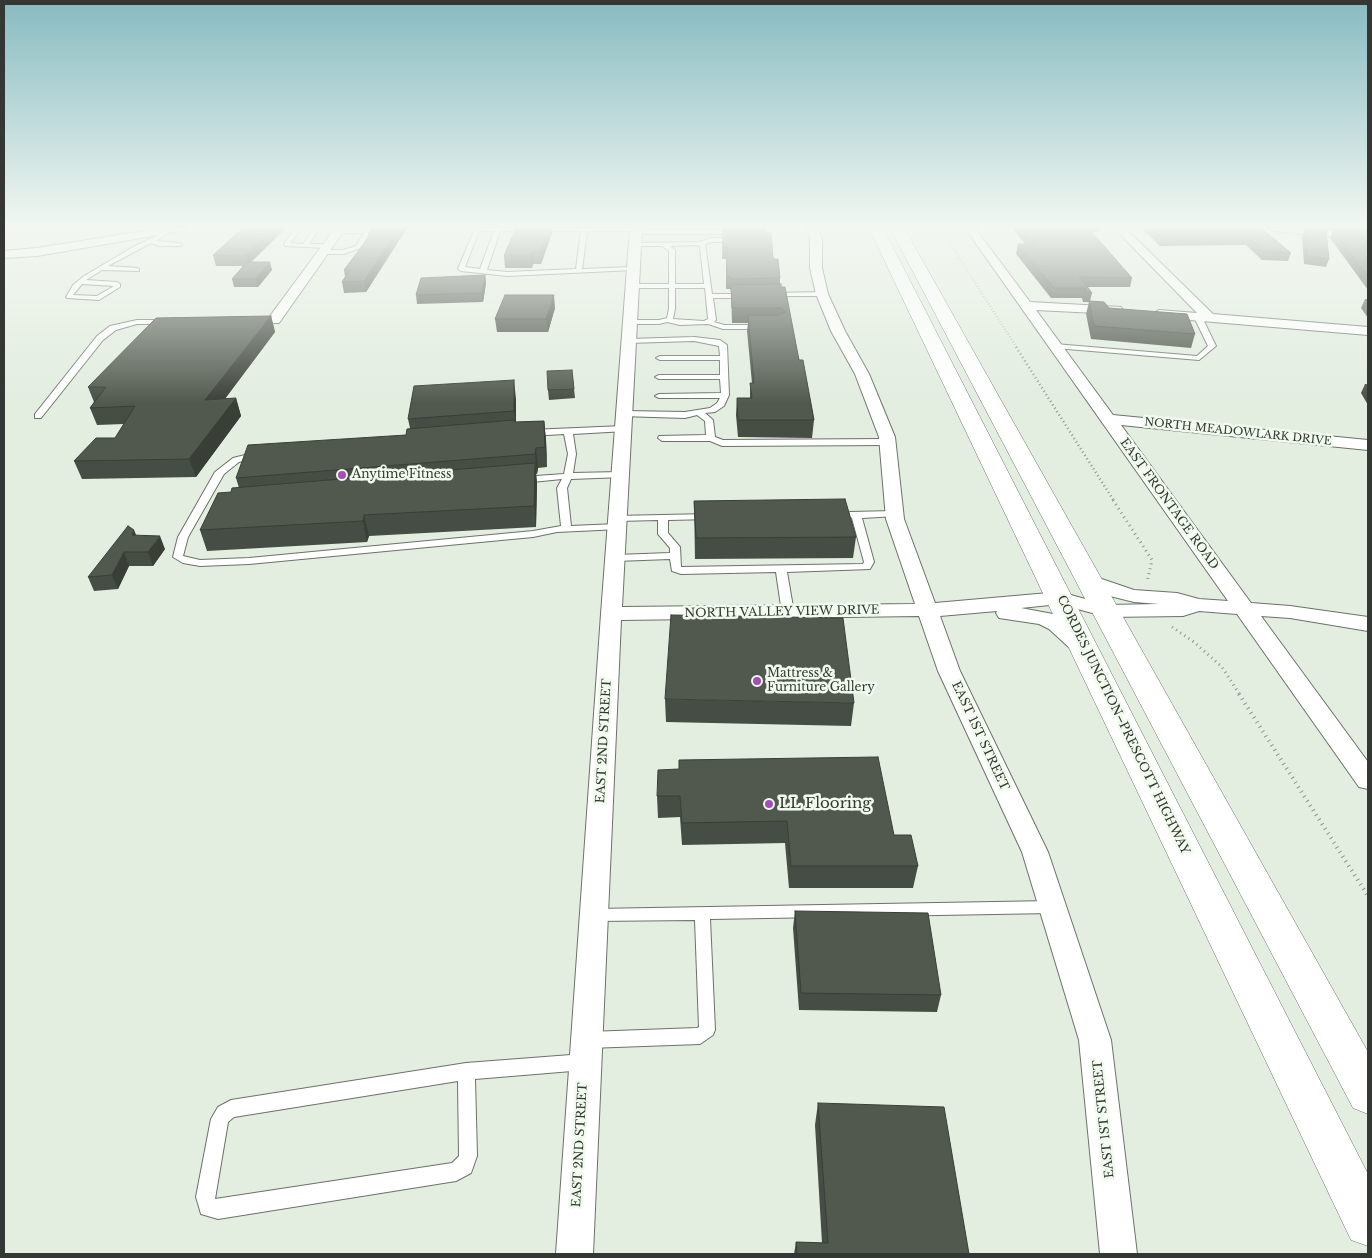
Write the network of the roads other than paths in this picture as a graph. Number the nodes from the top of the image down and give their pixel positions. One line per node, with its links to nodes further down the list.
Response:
1 (672, 286): 21 (lane)
2 (708, 286): 15 (lane)
3 (75, 287): 4 (lane)
4 (117, 287)
5 (296, 287): 20 (street)
6 (631, 287): 26 (street, EAST 2ND STREET)
7 (820, 287): 12 (street, EAST 1ST STREET)
8 (905, 287): 59 (main road, CORDES JUNCTION–PRESCOTT HIGHWAY)
9 (929, 287): 58 (main road)
10 (1012, 287): 16 (street, EAST FRONTAGE ROAD)
11 (1174, 287): 19 (street)
12 (822, 294): 14 (lane); 42 (street, EAST 1ST STREET)
13 (756, 295): 15 (lane)
14 (765, 295)
15 (709, 296): 23 (lane)
16 (1026, 306): 17 (street); 27 (street, EAST FRONTAGE ROAD)
17 (1130, 311)
18 (1150, 313): 19 (street)
19 (1203, 317): 25 (street); 27 (lane)
20 (271, 320)
21 (668, 320): 23 (lane); 26 (lane)
22 (174, 322): 35 (lane)
23 (708, 322): 24 (lane)
24 (769, 327)
25 (1368, 331)
26 (629, 332): 29 (lane); 37 (street, EAST 2ND STREET)
27 (1055, 346): 36 (street, EAST FRONTAGE ROAD)
28 (660, 358): 29 (lane)
29 (724, 358): 31 (lane)
30 (659, 377): 31 (lane)
31 (724, 377): 32 (lane)
32 (725, 395): 33 (lane); 34 (lane)
33 (659, 396)
34 (698, 412): 37 (lane); 41 (lane)
35 (38, 416)
36 (1107, 419): 43 (street, NORTH MEADOWLARK DRIVE); 61 (street, EAST FRONTAGE ROAD)
37 (623, 421): 38 (lane); 46 (street, EAST 2ND STREET)
38 (568, 432): 39 (lane); 45 (lane)
39 (518, 434)
40 (662, 438): 41 (lane)
41 (711, 438): 42 (lane)
42 (887, 442): 48 (street, EAST 1ST STREET)
43 (1368, 446)
44 (266, 454): 54 (lane)
45 (568, 476): 46 (lane); 47 (lane); 54 (lane)
46 (620, 476): 53 (street, EAST 2ND STREET)
47 (510, 481)
48 (894, 514): 50 (lane); 63 (street, EAST 1ST STREET)
49 (836, 515): 50 (lane)
50 (856, 515): 57 (lane)
51 (721, 517): 52 (lane)
52 (663, 518): 53 (lane); 55 (lane)
53 (618, 523): 54 (lane); 56 (street, EAST 2ND STREET)
54 (566, 529)
55 (676, 556): 56 (lane); 57 (lane)
56 (616, 558): 65 (street, EAST 2ND STREET)
57 (781, 569): 64 (lane)
58 (1098, 596): 59 (street, NORTH VALLEY VIEW DRIVE); 60 (street, NORTH VALLEY VIEW DRIVE); 60 (street, NORTH VALLEY VIEW DRIVE); 74 (main road)
59 (1060, 598): 62 (street, NORTH VALLEY VIEW DRIVE); 67 (main road, CORDES JUNCTION–PRESCOTT HIGHWAY)
60 (1198, 605): 61 (street, NORTH VALLEY VIEW DRIVE)
61 (1245, 608): 66 (street, NORTH VALLEY VIEW DRIVE); 68 (street, EAST FRONTAGE ROAD)
62 (954, 609): 63 (street, NORTH VALLEY VIEW DRIVE); 67 (street, NORTH VALLEY VIEW DRIVE)
63 (928, 610): 64 (street, NORTH VALLEY VIEW DRIVE); 69 (street, EAST 1ST STREET)
64 (788, 613): 65 (street, NORTH VALLEY VIEW DRIVE)
65 (611, 614): 71 (street, EAST 2ND STREET)
66 (1368, 624)
67 (1084, 649): 75 (main road, CORDES JUNCTION–PRESCOTT HIGHWAY)
68 (1368, 780)
69 (1052, 907): 70 (lane); 77 (street, EAST 1ST STREET)
70 (702, 913): 71 (lane); 72 (lane)
71 (594, 915): 72 (street, EAST 2ND STREET)
72 (586, 1051): 73 (lane); 76 (street, EAST 2ND STREET)
73 (466, 1072): 73 (lane)
74 (1368, 1093)
75 (1368, 1223)
76 (574, 1254)
77 (1119, 1254)

